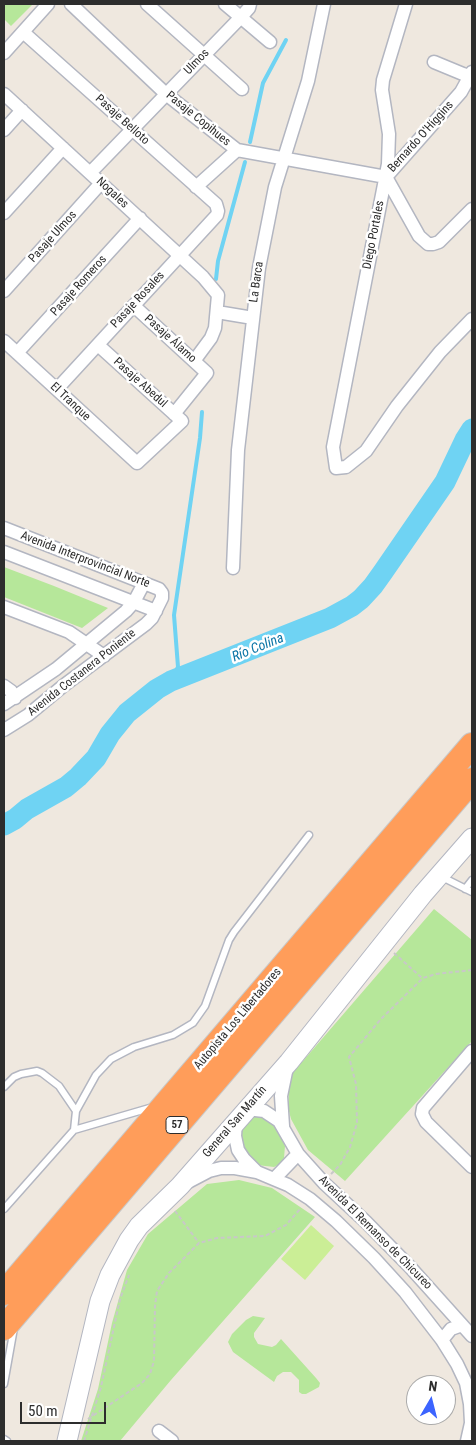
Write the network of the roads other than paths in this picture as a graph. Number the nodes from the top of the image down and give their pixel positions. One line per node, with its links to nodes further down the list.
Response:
1 (48, 4): 9 (street)
2 (71, 4): 17 (street, Pasaje Copihues)
3 (147, 4): 12 (street)
4 (225, 4): 8 (street)
5 (250, 4): 8 (street, Ulmos)
6 (324, 4): 23 (street, La Barca)
7 (406, 4): 25 (street, Diego Portales)
8 (241, 17): 10 (street); 12 (street, Ulmos)
9 (24, 32): 11 (street); 19 (street, Pasaje Belloto)
10 (270, 42)
11 (4, 53)
12 (204, 55): 15 (street); 17 (street, Ulmos)
13 (434, 62): 14 (street)
14 (472, 75): 25 (street, Bernardo O'Higgins)
15 (242, 89)
16 (4, 94): 18 (street, Nogales)
17 (166, 94): 19 (street, Ulmos); 22 (street, Pasaje Copihues)
18 (22, 110): 20 (street); 21 (street, Nogales)
19 (132, 129): 24 (street, Ulmos); 27 (street, Pasaje Belloto)
20 (4, 130)
21 (63, 148): 24 (street, Nogales); 30 (street)
22 (237, 150): 23 (street, Pasaje Copihues); 27 (street)
23 (283, 160): 25 (street, Pasaje Copihues); 36 (street, La Barca)
24 (90, 173): 26 (street, Nogales)
25 (386, 177): 28 (street); 37 (street, Diego Portales)
26 (101, 183): 31 (street, Nogales); 33 (street, Pasaje Ulmos)
27 (196, 187): 29 (street, Pasaje Belloto)
28 (472, 209)
29 (218, 211): 32 (street, Pasaje Rosales)
30 (4, 213)
31 (140, 218): 32 (street, Nogales); 40 (street, Pasaje Romeros)
32 (180, 255): 34 (street, Pasaje Rosales); 35 (street, Nogales)
33 (4, 290)
34 (134, 306): 39 (street, Pasaje Rosales); 41 (street, Pasaje Álamo)
35 (217, 312): 36 (street); 41 (street)
36 (253, 318): 46 (street, La Barca)
37 (472, 318)
38 (4, 341): 40 (street, El Tranque)
39 (98, 345): 42 (street, Pasaje Rosales); 43 (street, Pasaje Abedul)
40 (17, 353): 42 (street, El Tranque)
41 (194, 361): 43 (street, Pasaje Álamo)
42 (57, 389): 43 (street, El Tranque)
43 (178, 417)
44 (4, 528): 47 (street, Avenida Interprovincial Norte)
45 (4, 552): 48 (street, Avenida Interprovincial Norte)
46 (233, 568)
47 (144, 583): 48 (street, Avenida Costanera Poniente); 50 (street, Avenida Interprovincial Norte)
48 (134, 602): 50 (street, Avenida Interprovincial Norte); 51 (street, Avenida Costanera Poniente)
49 (4, 607): 51 (street)
50 (156, 611): 52 (street, Avenida Costanera Poniente)
51 (87, 643): 52 (street); 54 (street, Avenida Costanera Poniente)
52 (104, 656): 56 (street, Avenida Costanera Poniente)
53 (4, 686): 54 (street)
54 (15, 698): 55 (street, Avenida Costanera Poniente)
55 (4, 704)
56 (4, 730)
57 (472, 745): 68 (highway, Autopista Los Libertadores / 57)
58 (472, 780): 79 (highway, Autopista Los Libertadores / 57)
59 (309, 835): 69 (lane)
60 (472, 838): 61 (street, General San Martín)
61 (439, 875): 63 (lane); 66 (street, General San Martín)
62 (472, 880): 63 (lane)
63 (465, 889): 64 (lane)
64 (472, 892)
65 (472, 1051): 74 (street)
66 (289, 1062): 70 (street, General San Martín); 71 (street, Avenida El Remanso de Chicureo)
67 (4, 1087): 69 (lane)
68 (170, 1098): 72 (lane); 79 (highway, Autopista Los Libertadores / 57)
69 (76, 1111): 72 (lane)
70 (241, 1115): 71 (street, Avenida El Remanso de Chicureo); 75 (street, Avenida El Remanso de Chicureo); 77 (street, General San Martín)
71 (283, 1126): 73 (street, Avenida El Remanso de Chicureo)
72 (74, 1130): 78 (lane)
73 (298, 1154): 76 (street); 80 (street, Avenida El Remanso de Chicureo)
74 (472, 1167)
75 (257, 1172): 76 (street, Avenida El Remanso de Chicureo); 77 (street, Avenida El Remanso de Chicureo)
76 (274, 1178): 82 (street, Avenida El Remanso de Chicureo)
77 (180, 1186): 87 (street, General San Martín)
78 (4, 1209)
79 (8, 1311): 83 (lane)
80 (462, 1325): 81 (street, Avenida El Remanso de Chicureo); 82 (street)
81 (472, 1336)
82 (442, 1340): 89 (street, Avenida El Remanso de Chicureo)
83 (4, 1384)
84 (159, 1431): 88 (street)
85 (4, 1438): 86 (lane)
86 (7, 1441)
87 (67, 1441)
88 (172, 1441)
89 (467, 1441)

